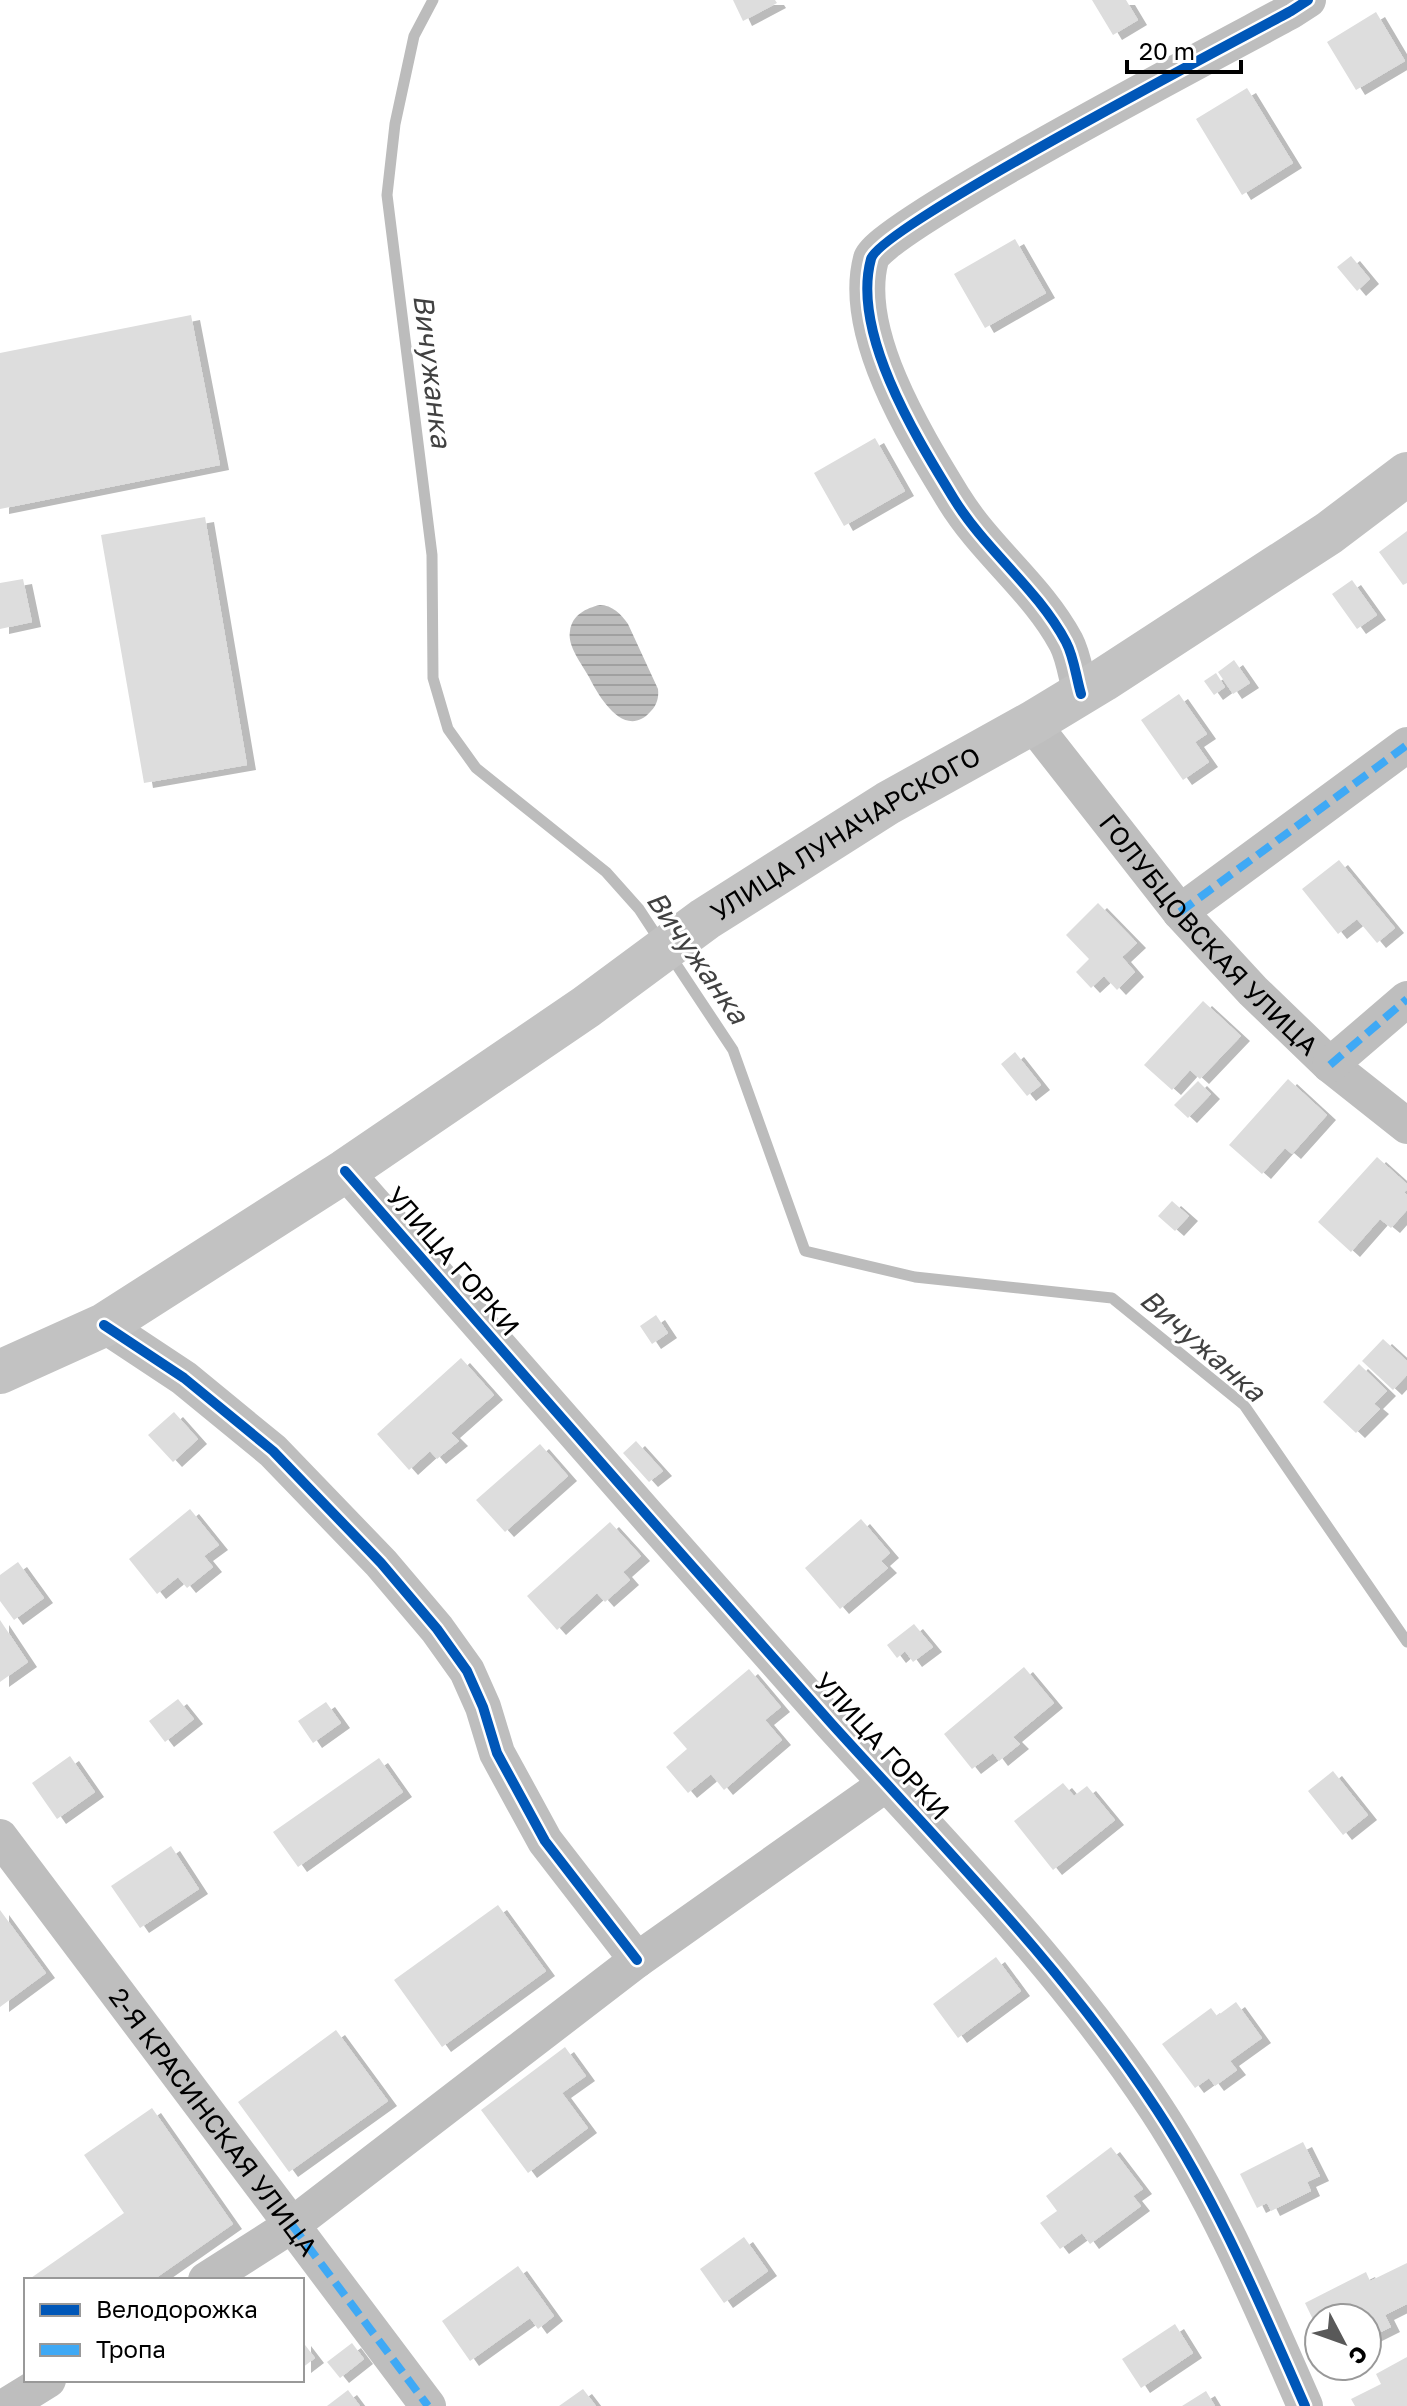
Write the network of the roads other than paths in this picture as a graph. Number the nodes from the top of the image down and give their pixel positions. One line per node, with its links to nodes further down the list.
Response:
1 (1308, 0): 3 (street)
2 (1407, 474): 3 (main road, УЛИЦА ЛУНАЧАРСКОГО)
3 (1081, 694): 4 (main road, УЛИЦА ЛУНАЧАРСКОГО)
4 (1032, 723): 6 (street, ГОЛУБЦОВСКАЯ УЛИЦА); 10 (main road, УЛИЦА ЛУНАЧАРСКОГО)
5 (1407, 745): 6 (street)
6 (1180, 912): 8 (street, ГОЛУБЦОВСКАЯ УЛИЦА)
7 (1407, 999): 8 (street)
8 (1330, 1065): 9 (street, ГОЛУБЦОВСКАЯ УЛИЦА)
9 (1407, 1126)
10 (345, 1171): 11 (main road, УЛИЦА ЛУНАЧАРСКОГО); 13 (street, УЛИЦА ГОРКИ)
11 (104, 1325): 12 (main road, УЛИЦА ЛУНАЧАРСКОГО); 15 (street)
12 (0, 1372)
13 (886, 1784): 15 (street); 21 (street, УЛИЦА ГОРКИ)
14 (0, 1837): 16 (street, 2-Я КРАСИНСКАЯ УЛИЦА)
15 (637, 1960): 16 (street)
16 (292, 2225): 17 (street); 20 (street, 2-Я КРАСИНСКАЯ УЛИЦА)
17 (209, 2278)
18 (45, 2382): 19 (street)
19 (6, 2406)
20 (428, 2406)
21 (1305, 2406)

